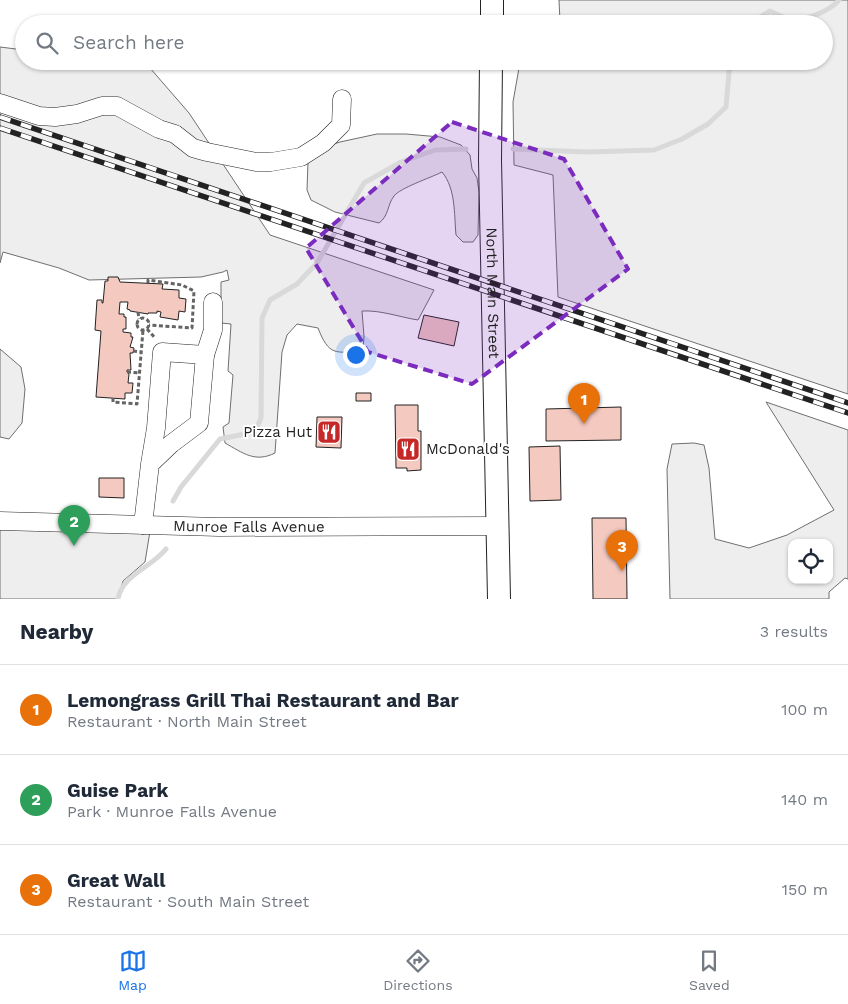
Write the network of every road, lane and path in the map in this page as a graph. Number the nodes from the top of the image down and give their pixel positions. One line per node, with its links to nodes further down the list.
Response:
1 (492, 0): 2 (main road)
2 (492, 15)
3 (491, 70): 23 (main road, North Main Street)
4 (342, 99): 5 (street)
5 (0, 103)
6 (148, 283): 10 (path)
7 (212, 302): 16 (street)
8 (138, 312): 9 (path)
9 (139, 319): 10 (path); 12 (path)
10 (150, 325): 11 (path)
11 (147, 329): 12 (path); 13 (path)
12 (142, 330): 15 (path)
13 (158, 341)
14 (134, 351): 15 (path)
15 (141, 352): 18 (path)
16 (205, 355): 20 (street); 20 (street)
17 (127, 372): 18 (path)
18 (140, 373): 19 (path)
19 (113, 398)
20 (150, 464): 22 (street)
21 (0, 521): 22 (street, Munroe Falls Avenue)
22 (143, 525): 23 (street, Munroe Falls Avenue)
23 (499, 526): 24 (main road, North Main Street)
24 (499, 599)

